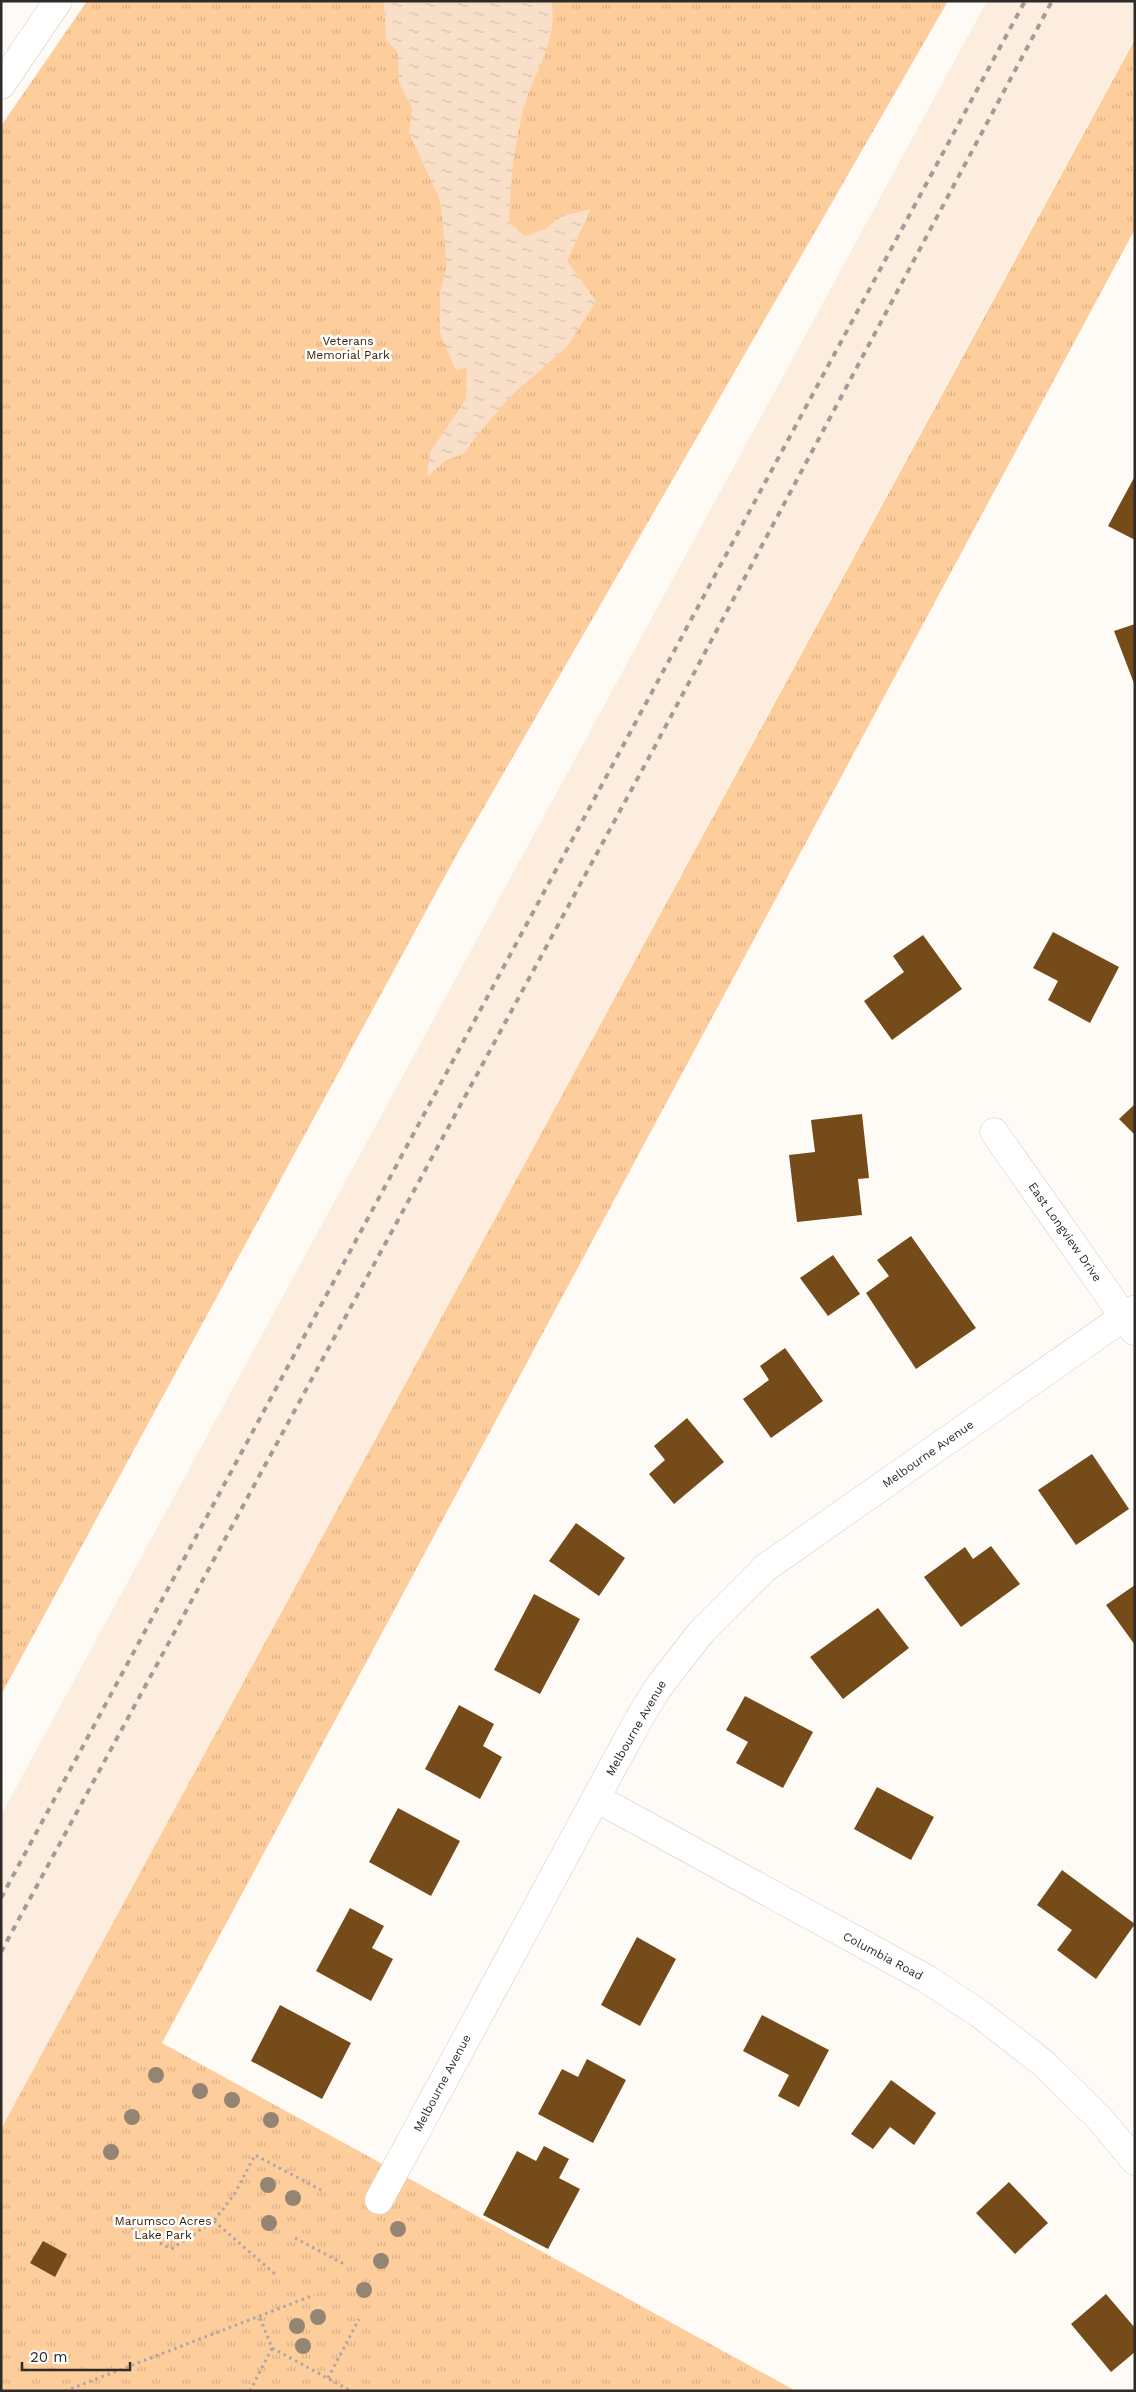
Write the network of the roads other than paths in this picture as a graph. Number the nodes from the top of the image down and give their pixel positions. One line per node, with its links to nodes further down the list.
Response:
1 (58, 1): 2 (street)
2 (1, 85)
3 (994, 1132): 4 (street, East Longview Drive)
4 (1131, 1319): 5 (street, Melbourne Avenue)
5 (596, 1798): 6 (street, Columbia Road); 7 (street, Melbourne Avenue)
6 (1135, 2161)
7 (379, 2200)

